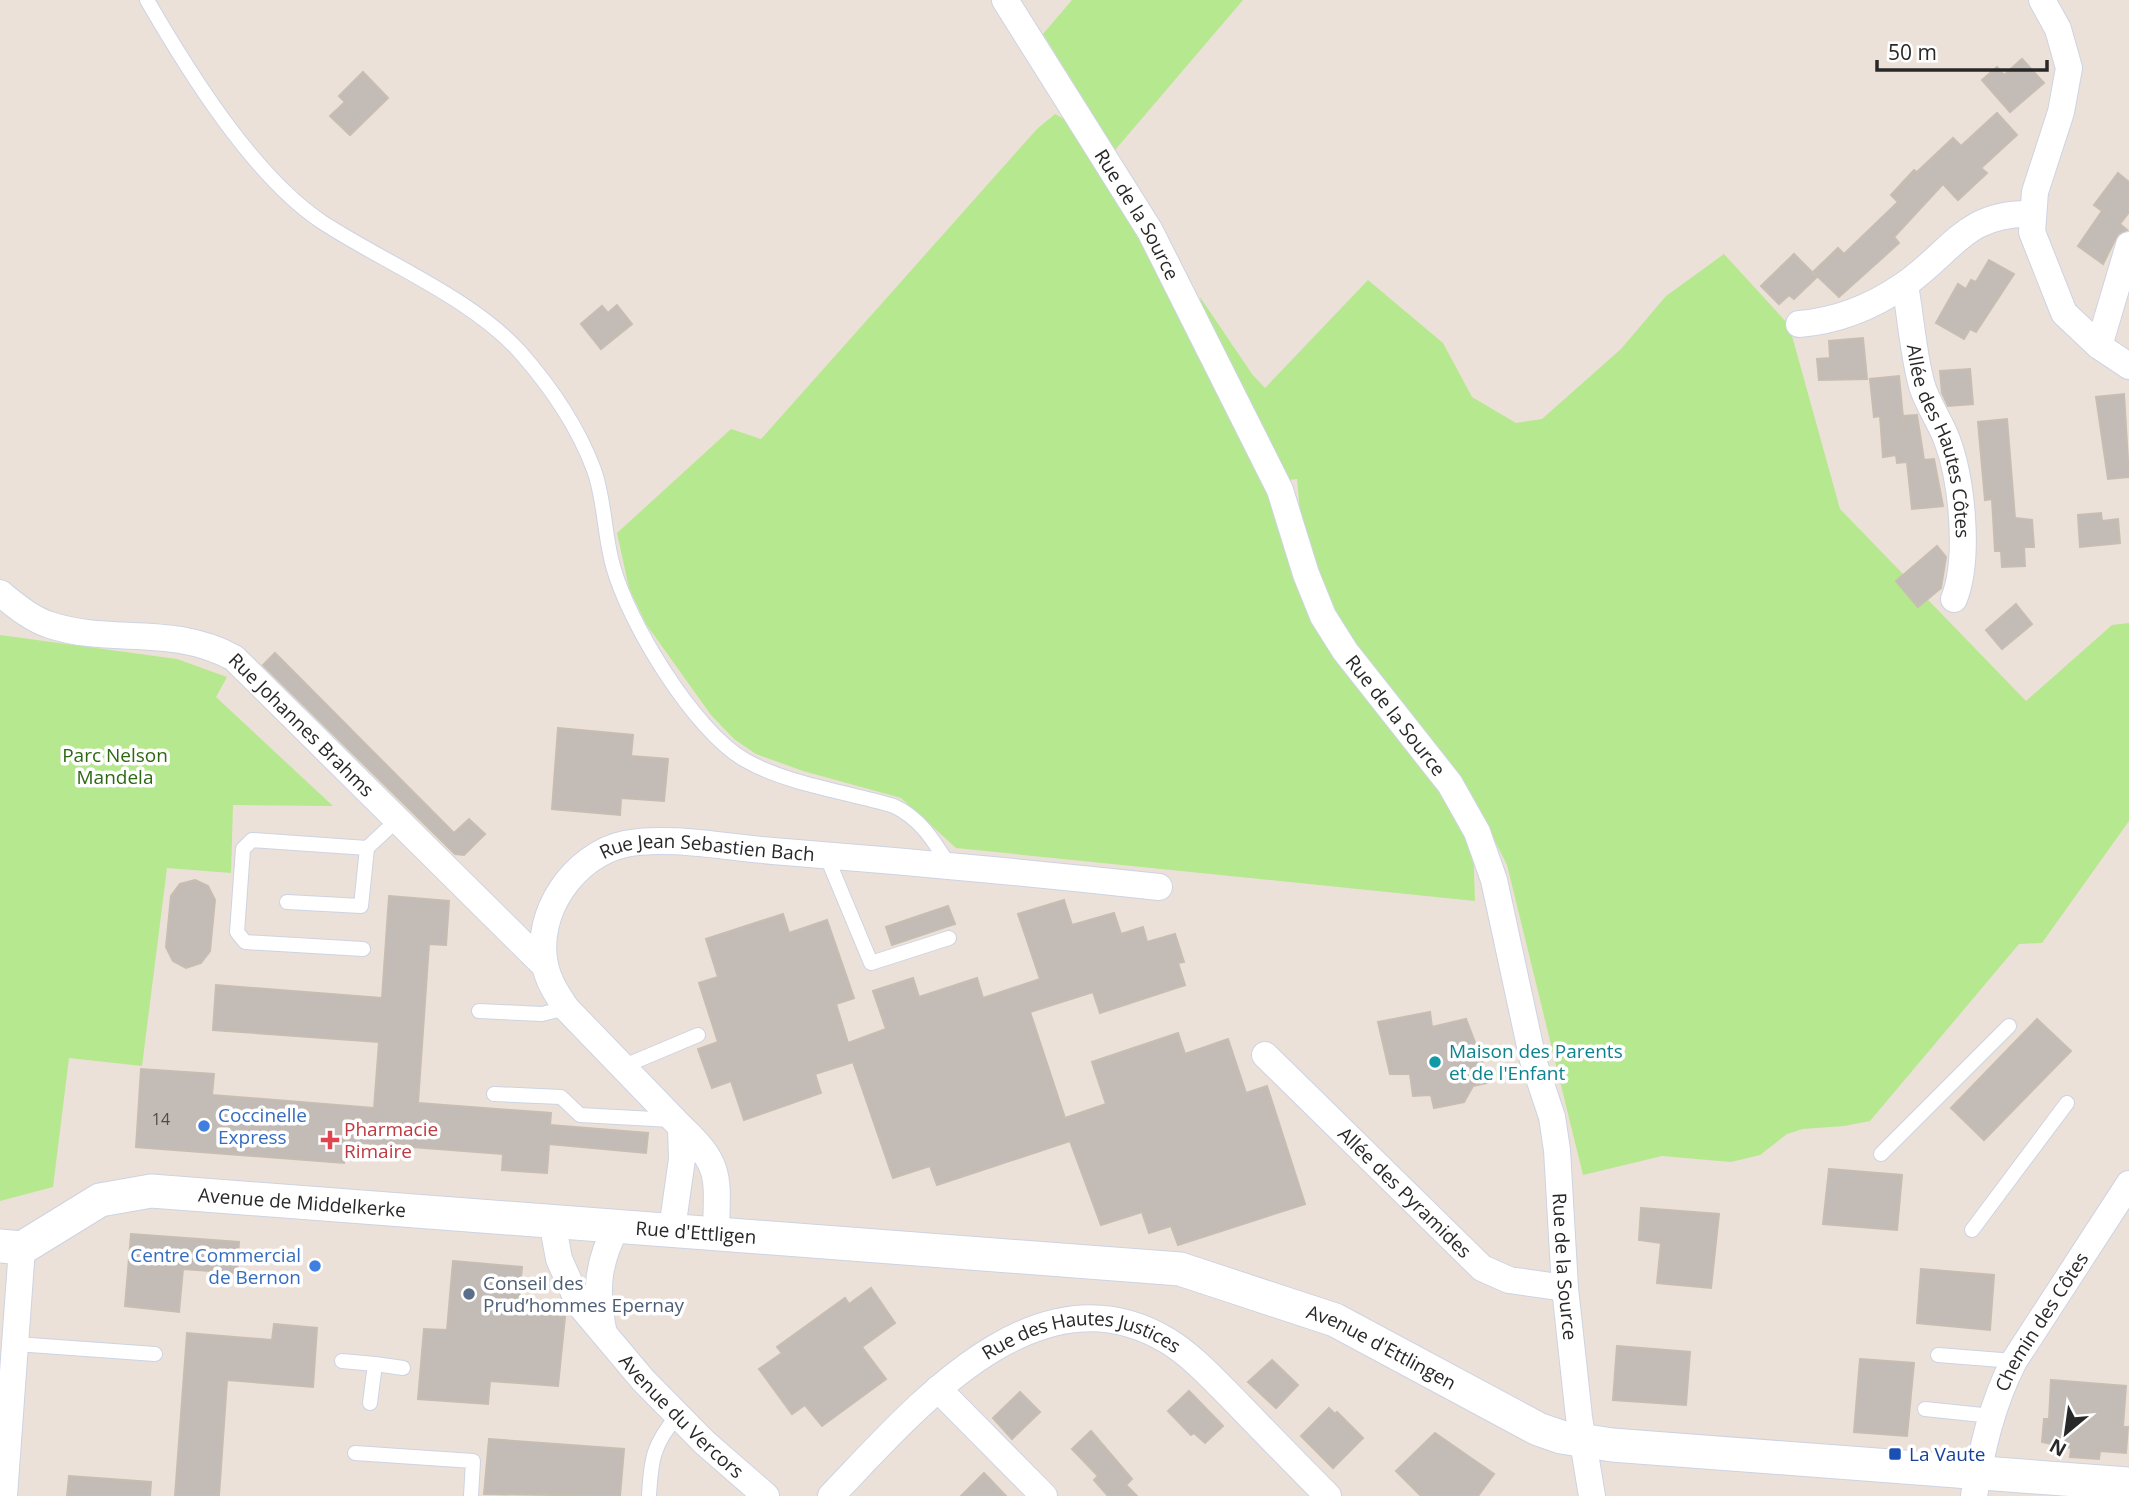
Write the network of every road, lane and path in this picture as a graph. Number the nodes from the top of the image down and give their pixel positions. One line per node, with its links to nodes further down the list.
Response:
1 (147, 0): 15 (lane)
2 (1005, 0): 39 (street, Rue de la Source)
3 (2043, 3): 4 (street)
4 (2031, 214): 6 (street); 8 (street)
5 (2129, 245): 8 (street)
6 (1905, 285): 7 (street); 11 (street, Allée des Hautes Côtes)
7 (1799, 324)
8 (2099, 346): 9 (street)
9 (2129, 366)
10 (0, 593): 12 (street, Rue Johannes Brahms)
11 (1954, 599)
12 (397, 820): 13 (lane); 20 (street, Rue Johannes Brahms)
13 (367, 848): 17 (lane); 19 (lane)
14 (826, 855): 15 (street, Rue Jean Sebastien Bach); 18 (lane); 20 (street, Rue Jean Sebastien Bach)
15 (949, 865): 16 (street, Rue Jean Sebastien Bach)
16 (1159, 887)
17 (287, 902)
18 (949, 937)
19 (363, 949)
20 (545, 966): 21 (street, Rue Jean Sebastien Bach)
21 (566, 1008): 22 (lane); 26 (street, Rue Jean Sebastien Bach)
22 (480, 1011)
23 (2009, 1026): 30 (lane)
24 (698, 1035): 26 (lane)
25 (1265, 1055): 39 (street, Allée des Pyramides)
26 (622, 1067): 29 (street, Rue Jean Sebastien Bach)
27 (494, 1094): 29 (lane)
28 (2067, 1103): 35 (lane)
29 (677, 1124): 34 (street); 36 (street, Rue Jean Sebastien Bach)
30 (1881, 1154)
31 (2129, 1184): 45 (street, Chemin des Côtes)
32 (552, 1221): 33 (street, Avenue de Middelkerke); 38 (street, Avenue de Middelkerke); 40 (street, Avenue du Vercors)
33 (617, 1226): 34 (street, Rue d'Ettligen); 40 (street, Avenue du Vercors)
34 (672, 1229): 36 (street, Rue d'Ettligen)
35 (1972, 1230)
36 (716, 1233): 37 (street, Rue d'Ettligen)
37 (777, 1236): 53 (street, Avenue d'Ettlingen)
38 (11, 1247): 41 (street)
39 (1566, 1288): 53 (street, Rue de la Source)
40 (603, 1329): 51 (street, Avenue du Vercors)
41 (16, 1343): 42 (lane); 58 (street)
42 (155, 1354)
43 (1938, 1355): 45 (lane)
44 (342, 1361): 46 (lane)
45 (2014, 1361): 52 (street, Chemin des Côtes)
46 (375, 1364): 47 (lane); 49 (lane)
47 (403, 1368)
48 (938, 1389): 61 (street, Rue des Hautes Justices); 62 (street); 63 (street, Rue des Hautes Justices)
49 (370, 1403)
50 (1925, 1409): 52 (lane)
51 (678, 1415): 57 (street, Avenue du Vercors); 60 (lane)
52 (1992, 1416): 55 (street, Chemin des Côtes)
53 (1582, 1441): 55 (street, Avenue d'Ettlingen); 64 (street, Rue de la Source)
54 (355, 1453): 59 (lane)
55 (1976, 1484): 56 (street, Avenue d'Ettlingen)
56 (2129, 1484)
57 (757, 1494)
58 (4, 1496)
59 (471, 1496)
60 (649, 1496)
61 (831, 1496)
62 (1044, 1496)
63 (1328, 1496)
64 (1592, 1496)

